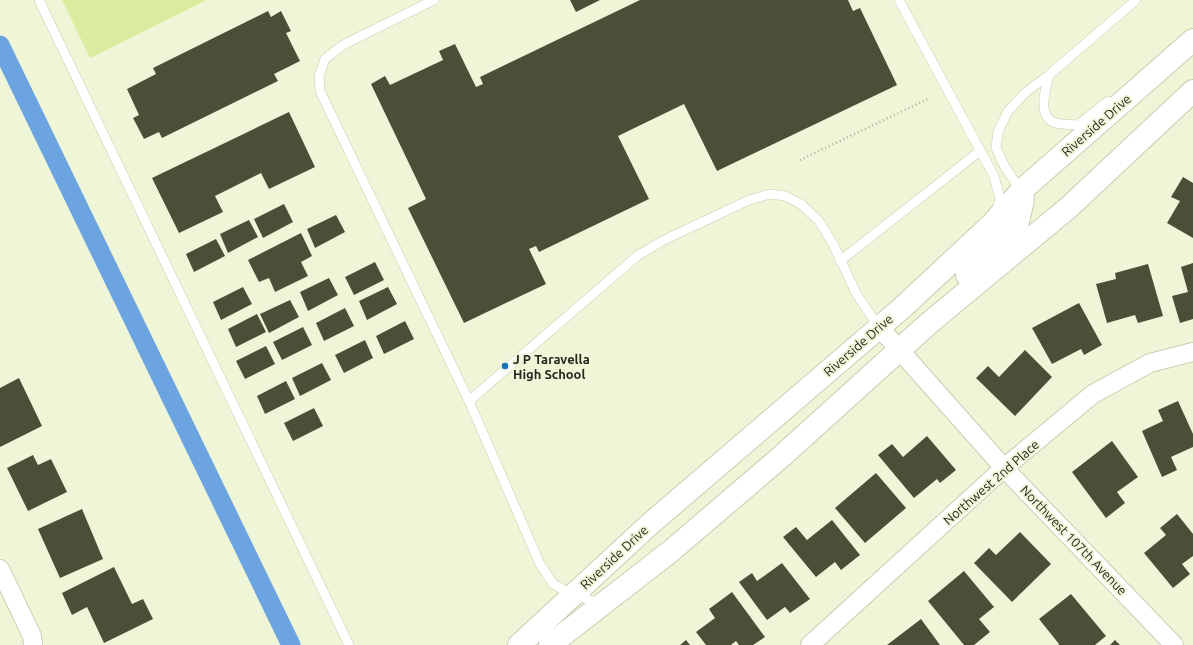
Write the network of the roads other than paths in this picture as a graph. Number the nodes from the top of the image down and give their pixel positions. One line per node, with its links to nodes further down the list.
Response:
1 (39, 0): 23 (lane)
2 (434, 0): 17 (lane)
3 (899, 0): 9 (lane)
4 (1136, 0): 7 (lane)
5 (1193, 40): 6 (street, Riverside Drive)
6 (1159, 69): 7 (lane); 10 (street, Riverside Drive)
7 (1049, 75): 10 (lane)
8 (1193, 91): 13 (street, Riverside Drive)
9 (980, 151): 11 (lane); 12 (lane)
10 (1021, 191): 11 (street, Riverside Drive); 13 (street)
11 (992, 224): 14 (street, Riverside Drive)
12 (840, 261): 14 (lane); 17 (lane)
13 (928, 324): 15 (street, Riverside Drive)
14 (879, 327): 15 (street, Northwest 107th Avenue); 20 (street, Riverside Drive)
15 (899, 351): 18 (street, Northwest 107th Avenue); 21 (street, Riverside Drive)
16 (1193, 352): 18 (street, Northwest 2nd Place)
17 (469, 401): 20 (lane)
18 (1004, 468): 26 (street, Northwest 2nd Place); 27 (street, Northwest 107th Avenue)
19 (0, 569): 22 (street)
20 (573, 595): 21 (lane); 24 (street, Riverside Drive)
21 (602, 604): 25 (street, Riverside Drive)
22 (33, 645)
23 (349, 645)
24 (519, 645)
25 (550, 645)
26 (810, 645)
27 (1174, 645)

